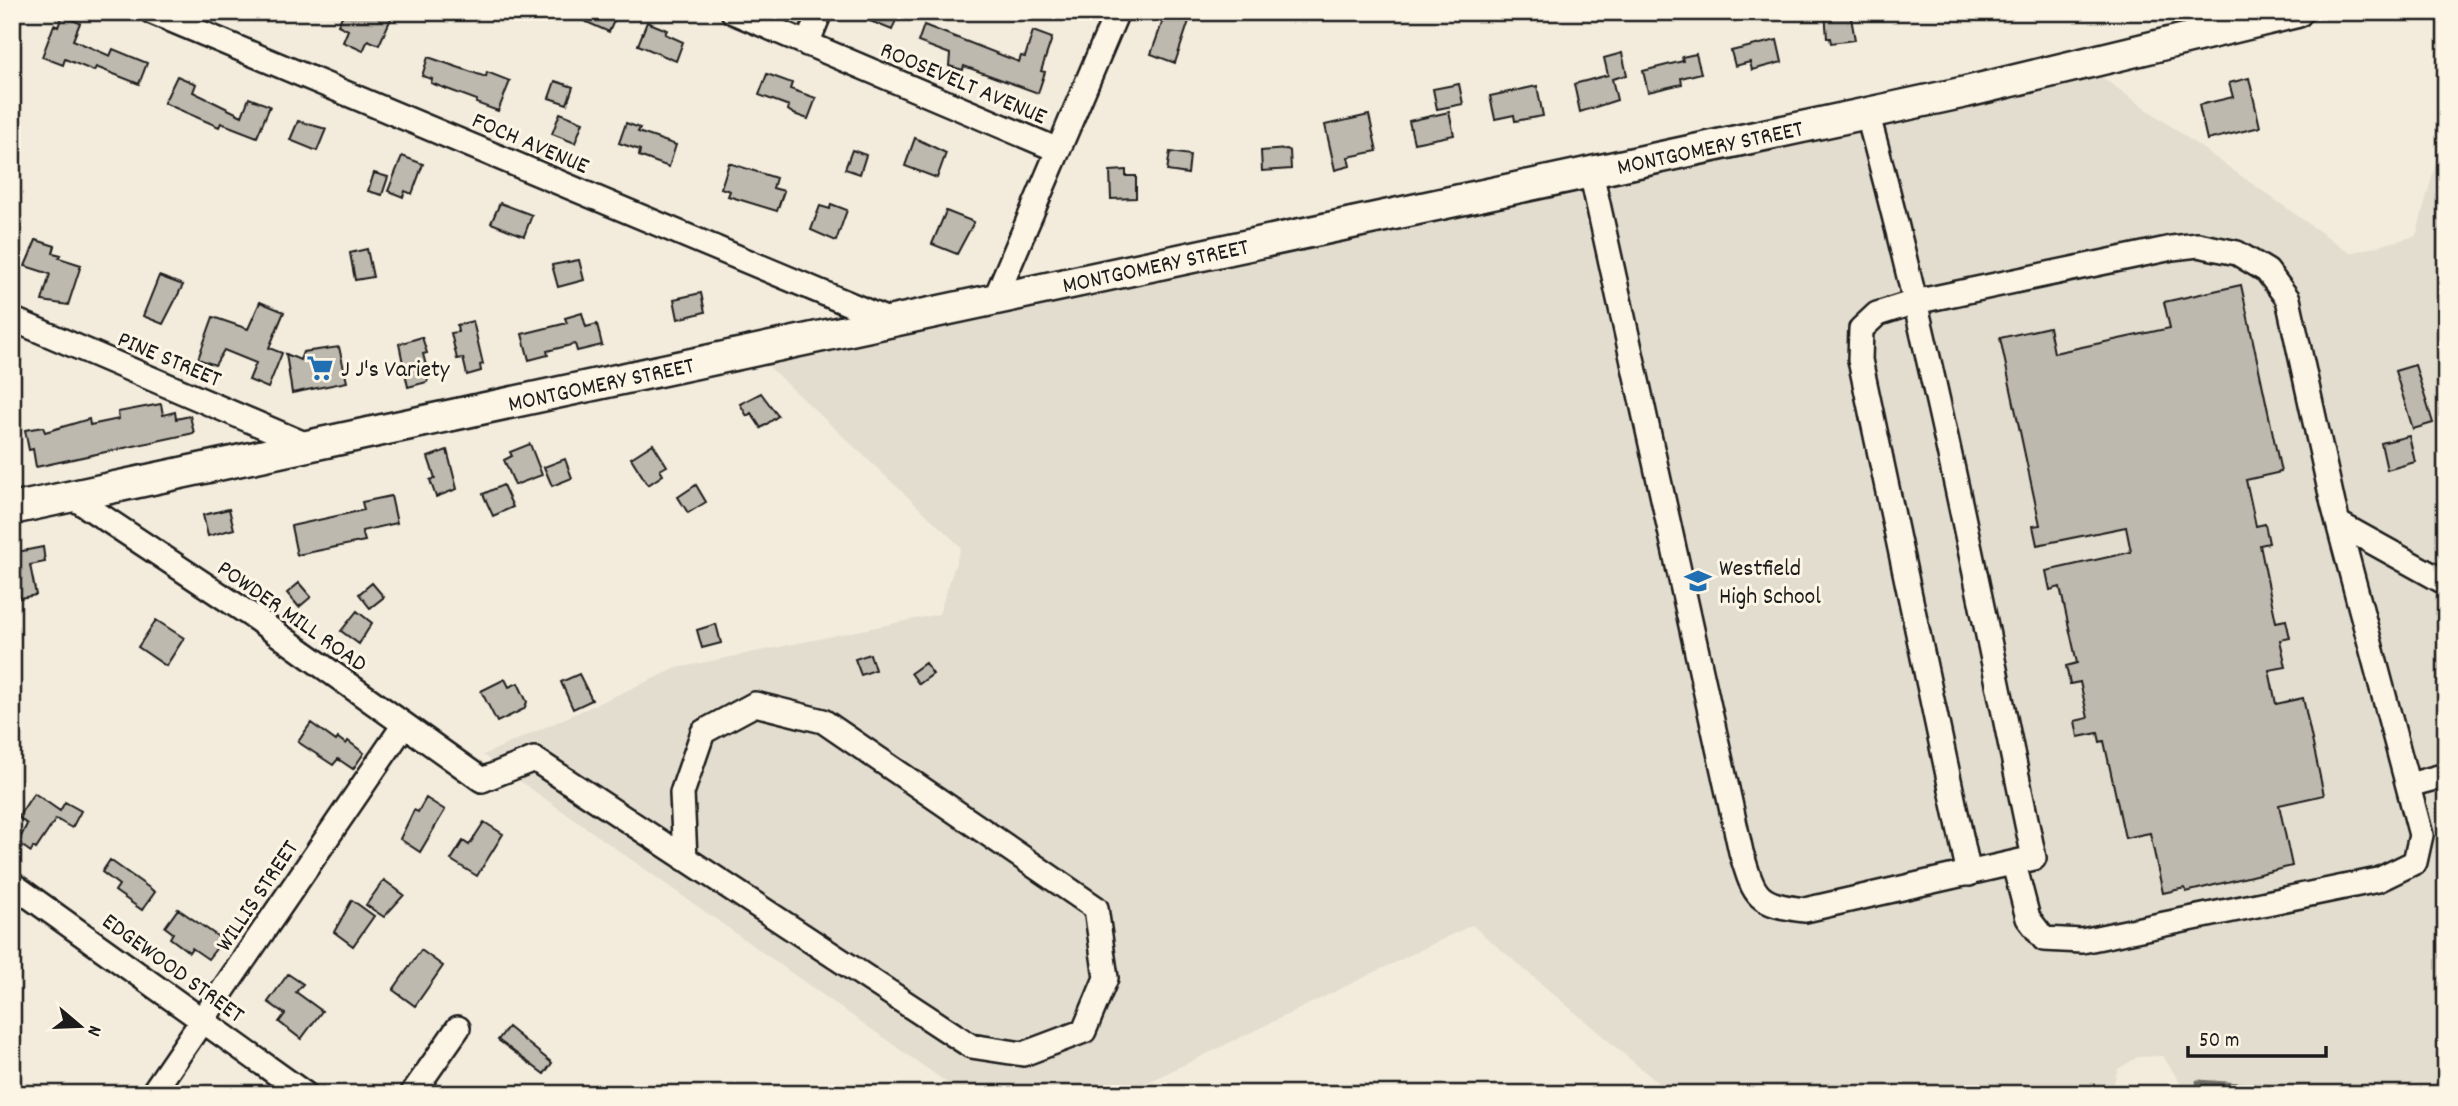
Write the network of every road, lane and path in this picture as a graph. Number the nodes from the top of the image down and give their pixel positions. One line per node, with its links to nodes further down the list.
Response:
1 (152, 12): 13 (street, FOCH AVENUE)
2 (733, 12): 6 (street, ROOSEVELT AVENUE)
3 (820, 12): 6 (street)
4 (1117, 12): 8 (street)
5 (2297, 12): 7 (main road, MONTGOMERY STREET)
6 (807, 44): 8 (street, ROOSEVELT AVENUE)
7 (1867, 112): 9 (main road, MONTGOMERY STREET); 11 (street)
8 (1058, 150): 10 (street)
9 (1591, 172): 10 (main road, MONTGOMERY STREET); 24 (street)
10 (995, 299): 13 (main road, MONTGOMERY STREET)
11 (1915, 302): 17 (street); 23 (street); 24 (street)
12 (12, 319): 14 (street, PINE STREET)
13 (890, 321): 14 (main road, MONTGOMERY STREET)
14 (307, 445): 15 (main road, MONTGOMERY STREET)
15 (71, 496): 16 (main road, MONTGOMERY STREET); 19 (street, POWDER MILL ROAD)
16 (12, 509)
17 (2338, 523): 18 (street); 21 (street)
18 (2446, 583)
19 (404, 726): 22 (street, POWDER MILL ROAD); 26 (street, WILLIS STREET)
20 (2446, 775): 21 (street)
21 (2409, 785): 23 (street)
22 (685, 859): 22 (street)
23 (2014, 864): 24 (street)
24 (1969, 874)
25 (12, 884): 26 (street, EDGEWOOD STREET)
26 (203, 1019): 28 (street, WILLIS STREET); 29 (street, EDGEWOOD STREET)
27 (458, 1028): 30 (street)
28 (152, 1094)
29 (305, 1094)
30 (412, 1094)

